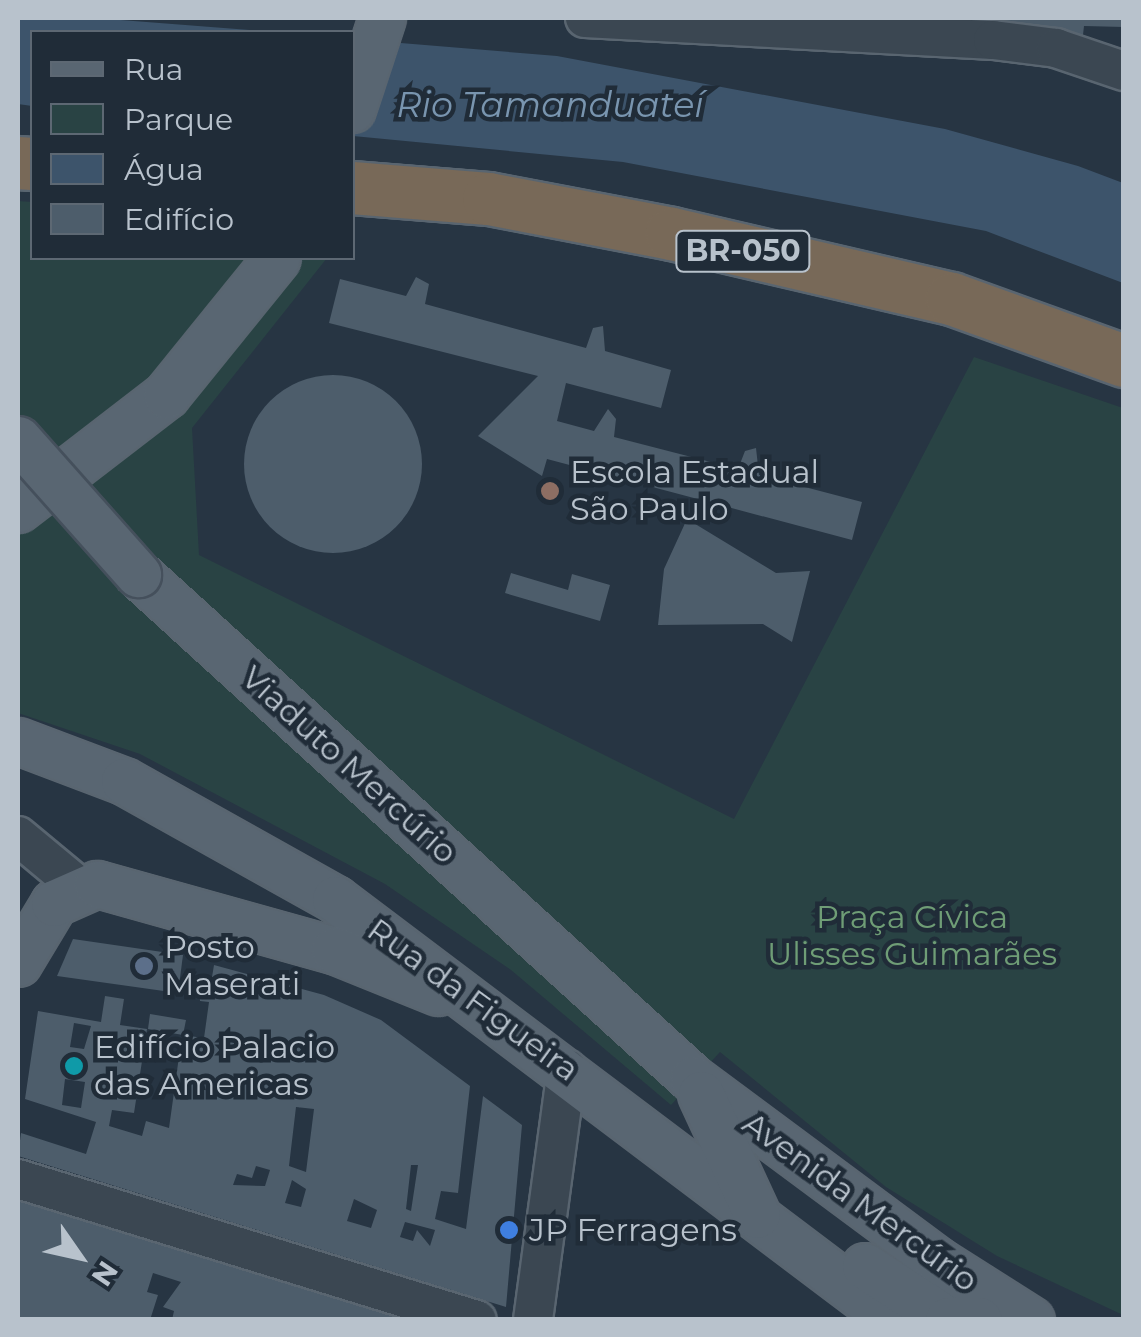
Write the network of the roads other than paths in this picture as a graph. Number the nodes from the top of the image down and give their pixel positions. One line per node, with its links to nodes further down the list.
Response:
1 (382, 18): 4 (main road)
2 (585, 18): 3 (street)
3 (1124, 71)
4 (355, 101)
5 (355, 188): 7 (highway, BR-050)
6 (275, 260): 9 (main road)
7 (1124, 361)
8 (18, 439): 17 (main road, Viaduto Mercúrio, bridge)
9 (18, 509)
10 (18, 741): 15 (main road, Rua da Figueira)
11 (18, 836): 12 (street)
12 (78, 886): 13 (main road); 15 (main road)
13 (27, 921): 14 (main road)
14 (18, 964)
15 (487, 1008): 16 (main road, Rua da Figueira)
16 (568, 1069): 19 (main road, Rua da Figueira); 21 (street)
17 (692, 1080): 19 (main road); 24 (main road, Avenida Mercúrio)
18 (18, 1179): 20 (street)
19 (757, 1215): 22 (main road, Rua da Figueira); 23 (main road)
20 (477, 1320)
21 (534, 1320)
22 (893, 1320)
23 (980, 1320)
24 (1031, 1320)

